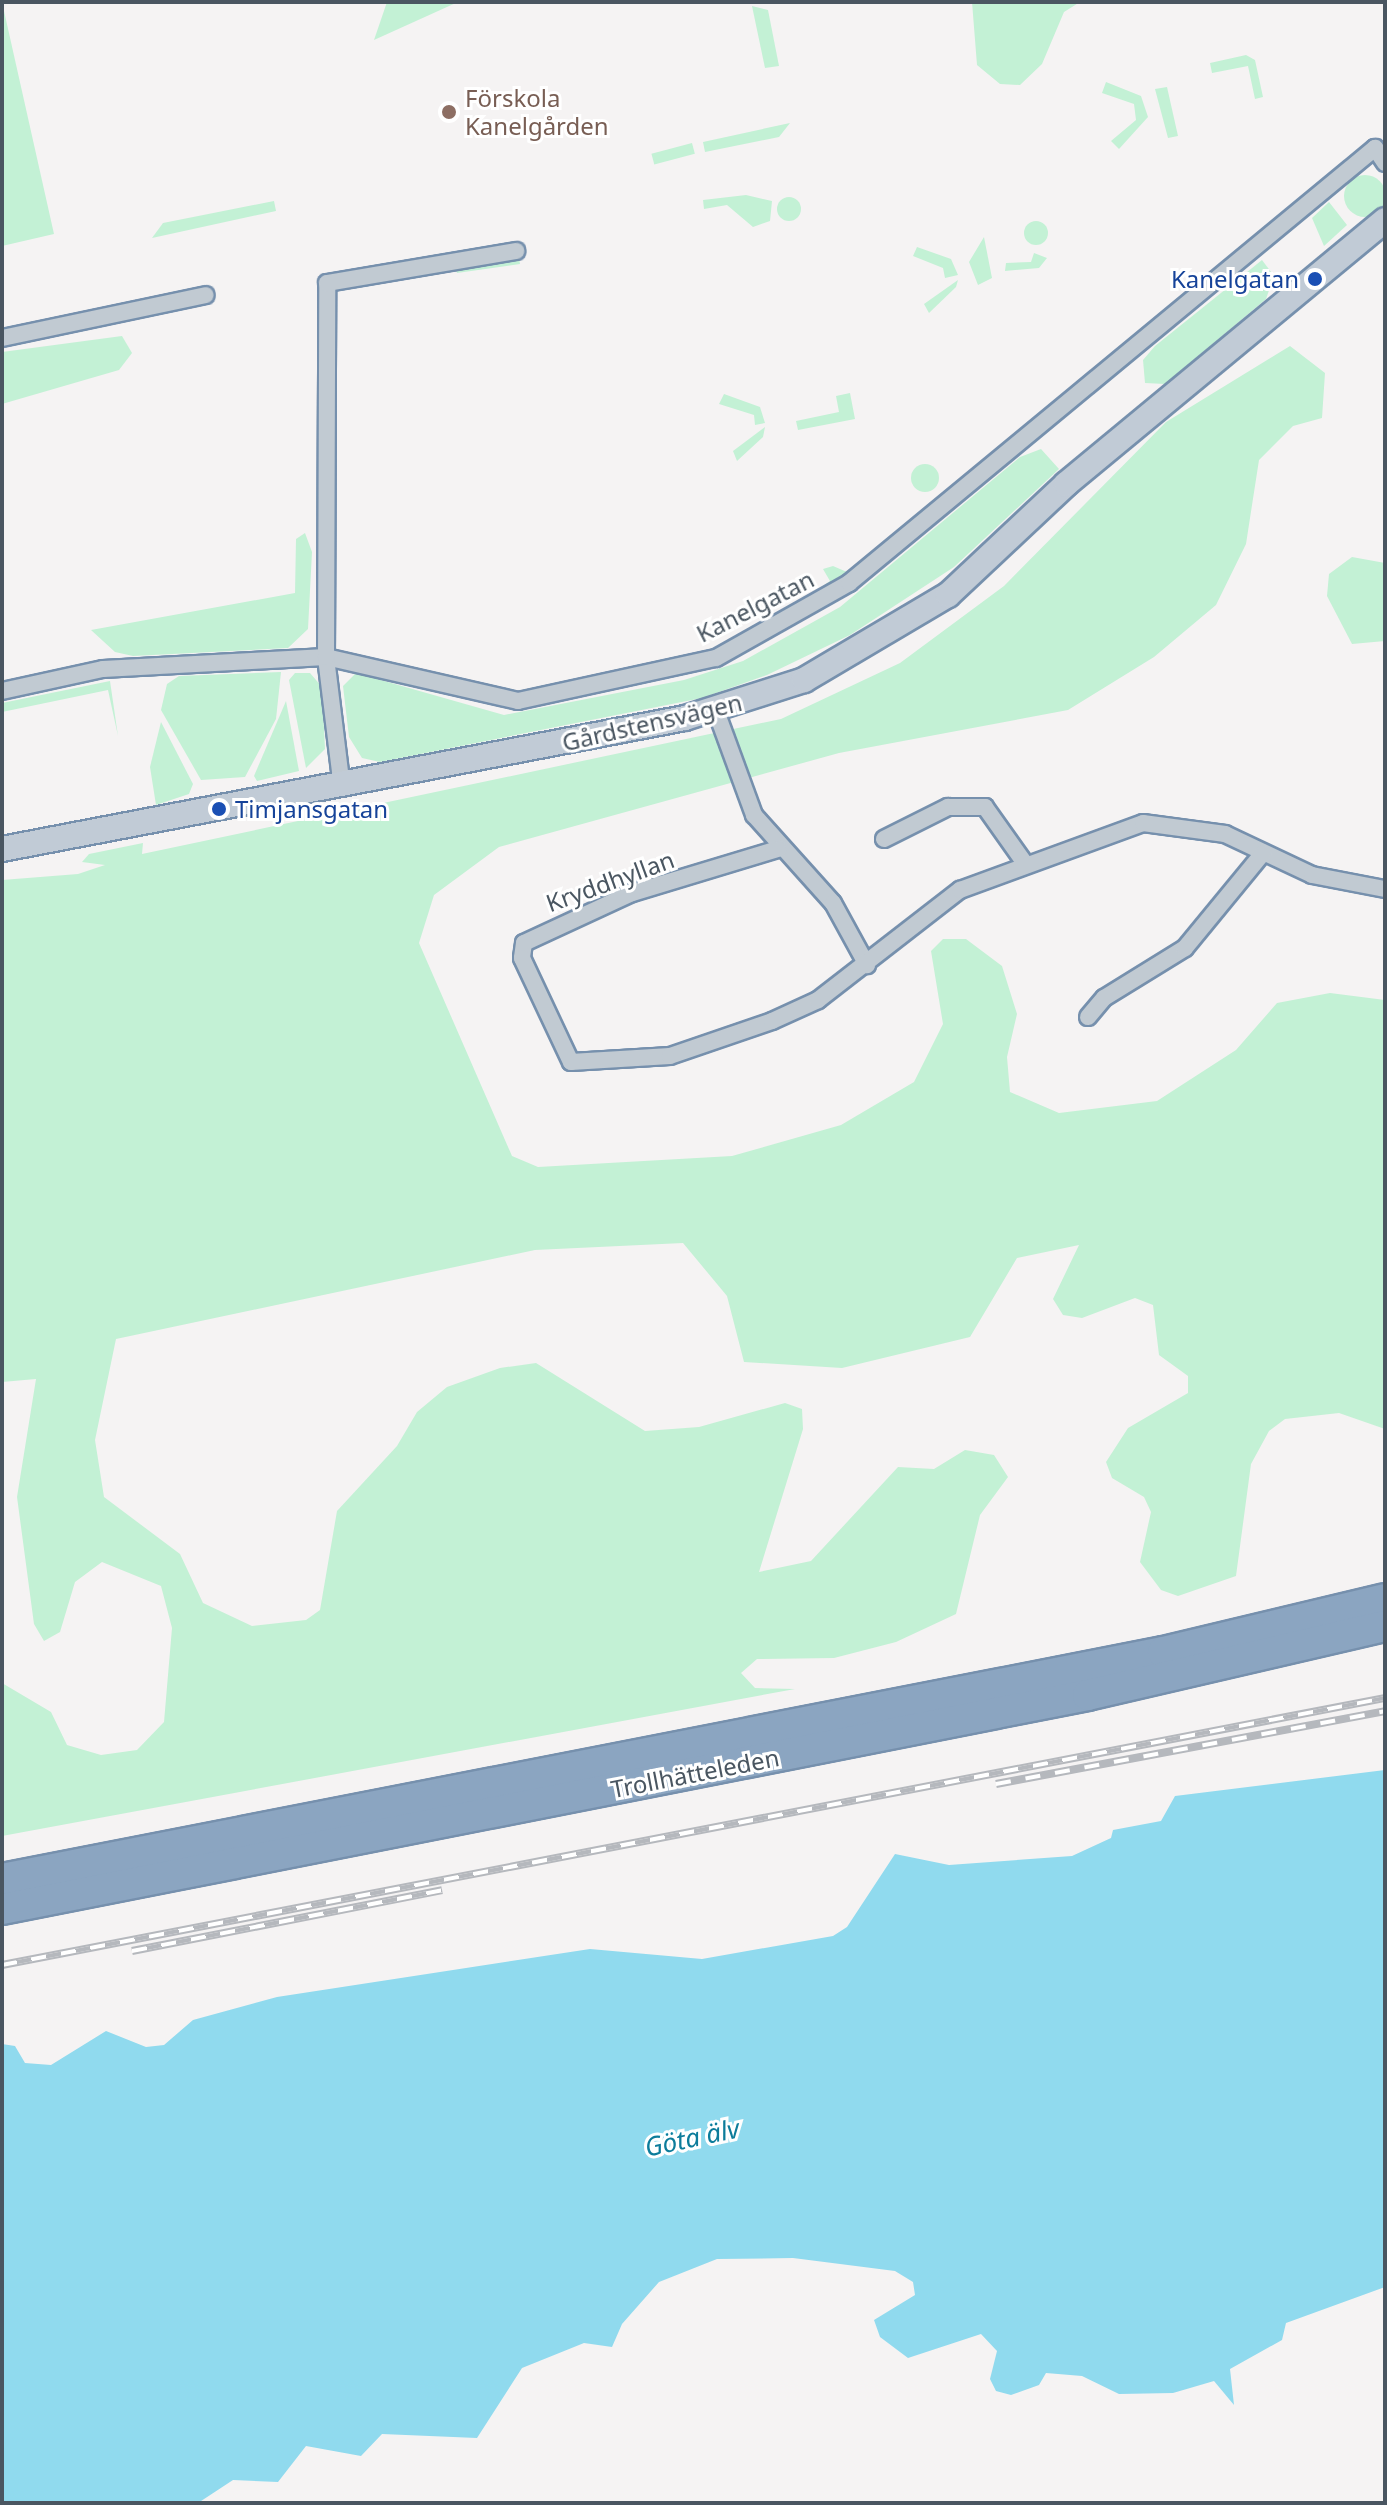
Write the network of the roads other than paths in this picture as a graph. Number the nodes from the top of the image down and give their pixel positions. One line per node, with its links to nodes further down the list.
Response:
1 (1385, 163): 6 (street, Kanelgatan)
2 (1385, 220): 8 (street, Gårdstensvägen)
3 (516, 251): 6 (street)
4 (206, 295): 5 (street)
5 (2, 338)
6 (326, 657): 7 (street, Kanelgatan); 9 (street)
7 (2, 691)
8 (716, 711): 9 (street, Gårdstensvägen); 12 (street)
9 (342, 788): 11 (street, Gårdstensvägen)
10 (884, 839): 14 (street)
11 (2, 849)
12 (778, 849): 16 (street); 16 (street, Kryddhyllan)
13 (1263, 853): 14 (street, Kryddhyllan); 15 (street, Kryddhyllan); 17 (street)
14 (1024, 862): 16 (street, Kryddhyllan)
15 (1385, 889)
16 (867, 965)
17 (1088, 1017)
18 (1385, 1599): 20 (highway, Trollhätteleden)
19 (1385, 1626): 21 (highway, Trollhätteleden)
20 (2, 1879)
21 (2, 1909)

